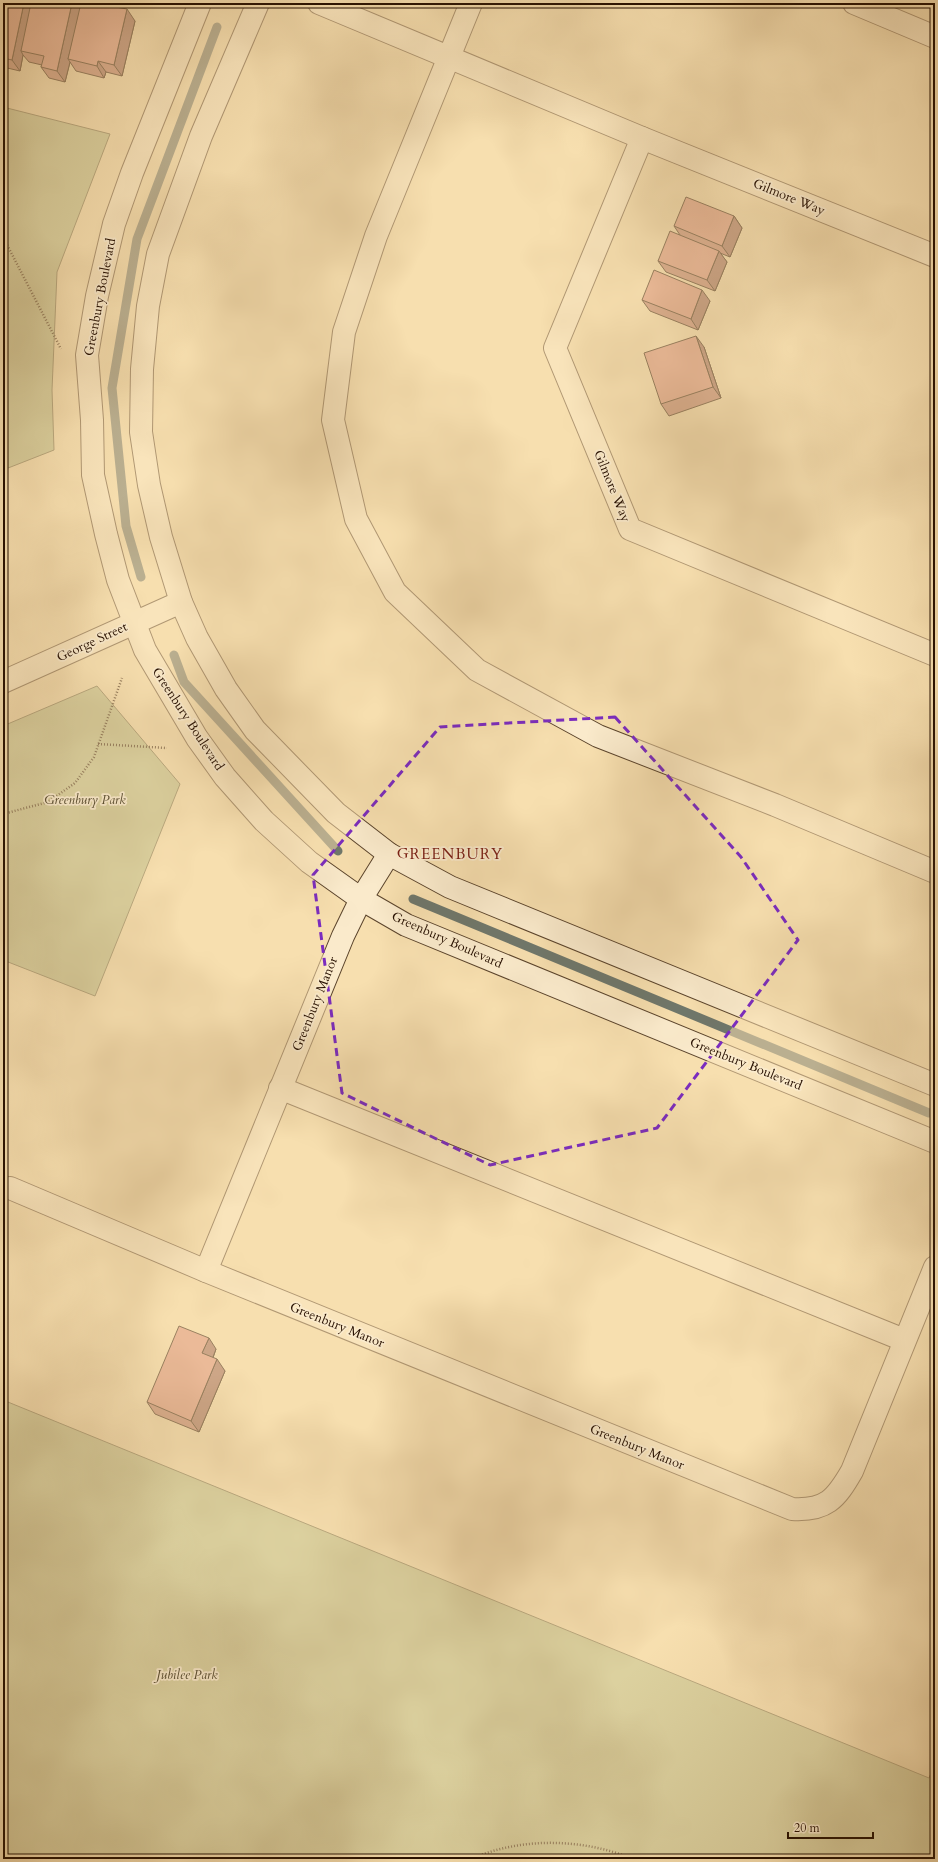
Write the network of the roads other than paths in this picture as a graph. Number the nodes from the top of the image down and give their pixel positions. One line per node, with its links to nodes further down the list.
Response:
1 (200, 3): 11 (street, Greenbury Boulevard)
2 (258, 3): 10 (street)
3 (319, 3): 7 (street, Gilmore Way)
4 (471, 3): 7 (street)
5 (854, 3): 6 (street)
6 (935, 36)
7 (450, 57): 8 (street, Gilmore Way); 15 (street)
8 (642, 138): 9 (street, Gilmore Way); 12 (street, Gilmore Way)
9 (935, 256)
10 (181, 602): 11 (street, George Street); 14 (street)
11 (135, 623): 13 (street, George Street); 16 (street, Greenbury Boulevard)
12 (935, 655)
13 (3, 682)
14 (389, 854): 16 (street, Greenbury Manor); 17 (street)
15 (935, 872)
16 (362, 899): 18 (street, Greenbury Manor); 19 (street, Greenbury Boulevard)
17 (935, 1085)
18 (280, 1088): 22 (street, Greenbury Manor); 23 (street)
19 (935, 1142)
20 (10, 1188): 22 (street, Greenbury Manor)
21 (935, 1266): 23 (street, Greenbury Manor)
22 (206, 1271): 23 (street, Greenbury Manor)
23 (904, 1340)

